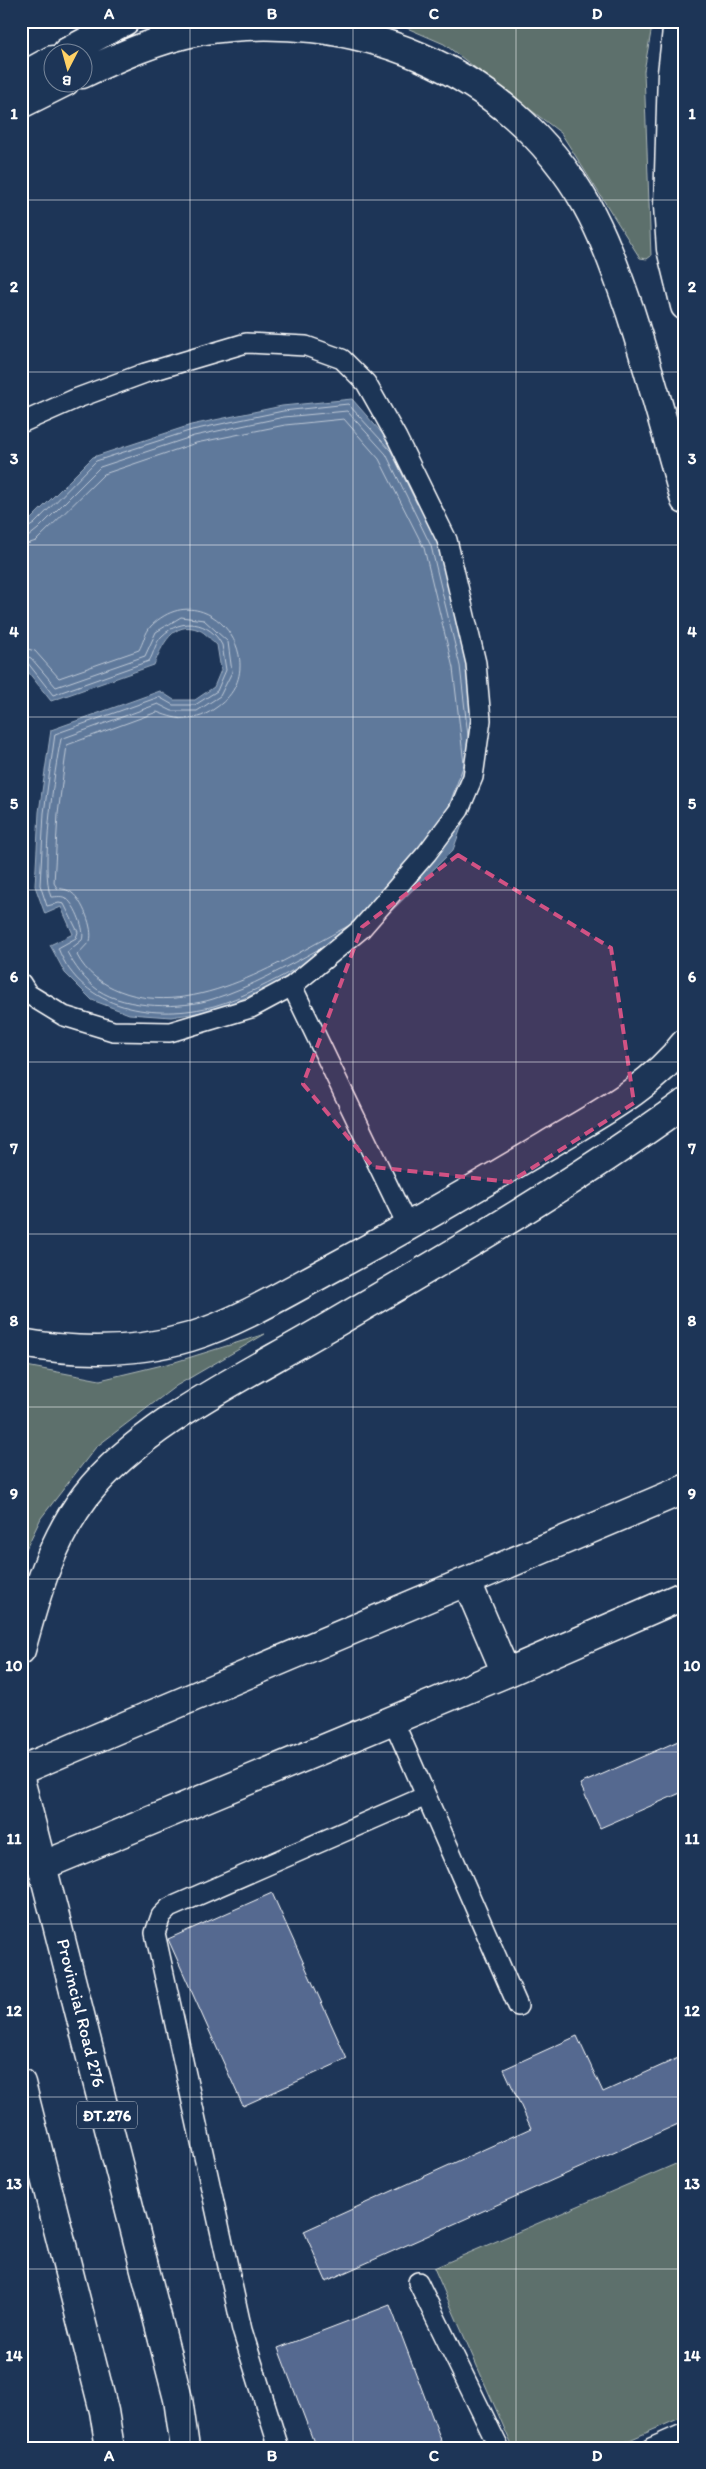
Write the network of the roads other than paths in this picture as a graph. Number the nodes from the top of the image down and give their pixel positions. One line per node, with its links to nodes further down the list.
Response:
1 (124, 21): 3 (main road)
2 (678, 21): 9 (main road)
3 (85, 42)
4 (42, 65): 6 (main road)
5 (92, 69): 11 (main road)
6 (21, 77)
7 (45, 92): 8 (main road)
8 (21, 104)
9 (685, 306)
10 (21, 422): 13 (lane)
11 (685, 500)
12 (21, 983): 13 (lane)
13 (292, 986): 16 (lane)
14 (685, 1043): 16 (main road)
15 (685, 1103): 21 (main road)
16 (408, 1228): 17 (main road)
17 (21, 1343)
18 (685, 1489): 19 (main road)
19 (467, 1582): 22 (main road); 24 (main road)
20 (685, 1595): 22 (main road)
21 (21, 1650)
22 (506, 1673): 23 (main road)
23 (393, 1720): 26 (lane); 27 (main road)
24 (21, 1770)
25 (21, 1783): 27 (main road, Provincial Road 276 / ĐT.276)
26 (426, 1796): 28 (lane); 34 (lane)
27 (42, 1866): 33 (main road, Provincial Road 276 / ĐT.276)
28 (518, 2006)
29 (21, 2083): 32 (main road)
30 (418, 2282): 35 (lane)
31 (685, 2433): 36 (lane)
32 (110, 2448)
33 (185, 2448)
34 (279, 2448)
35 (499, 2448)
36 (651, 2448)

